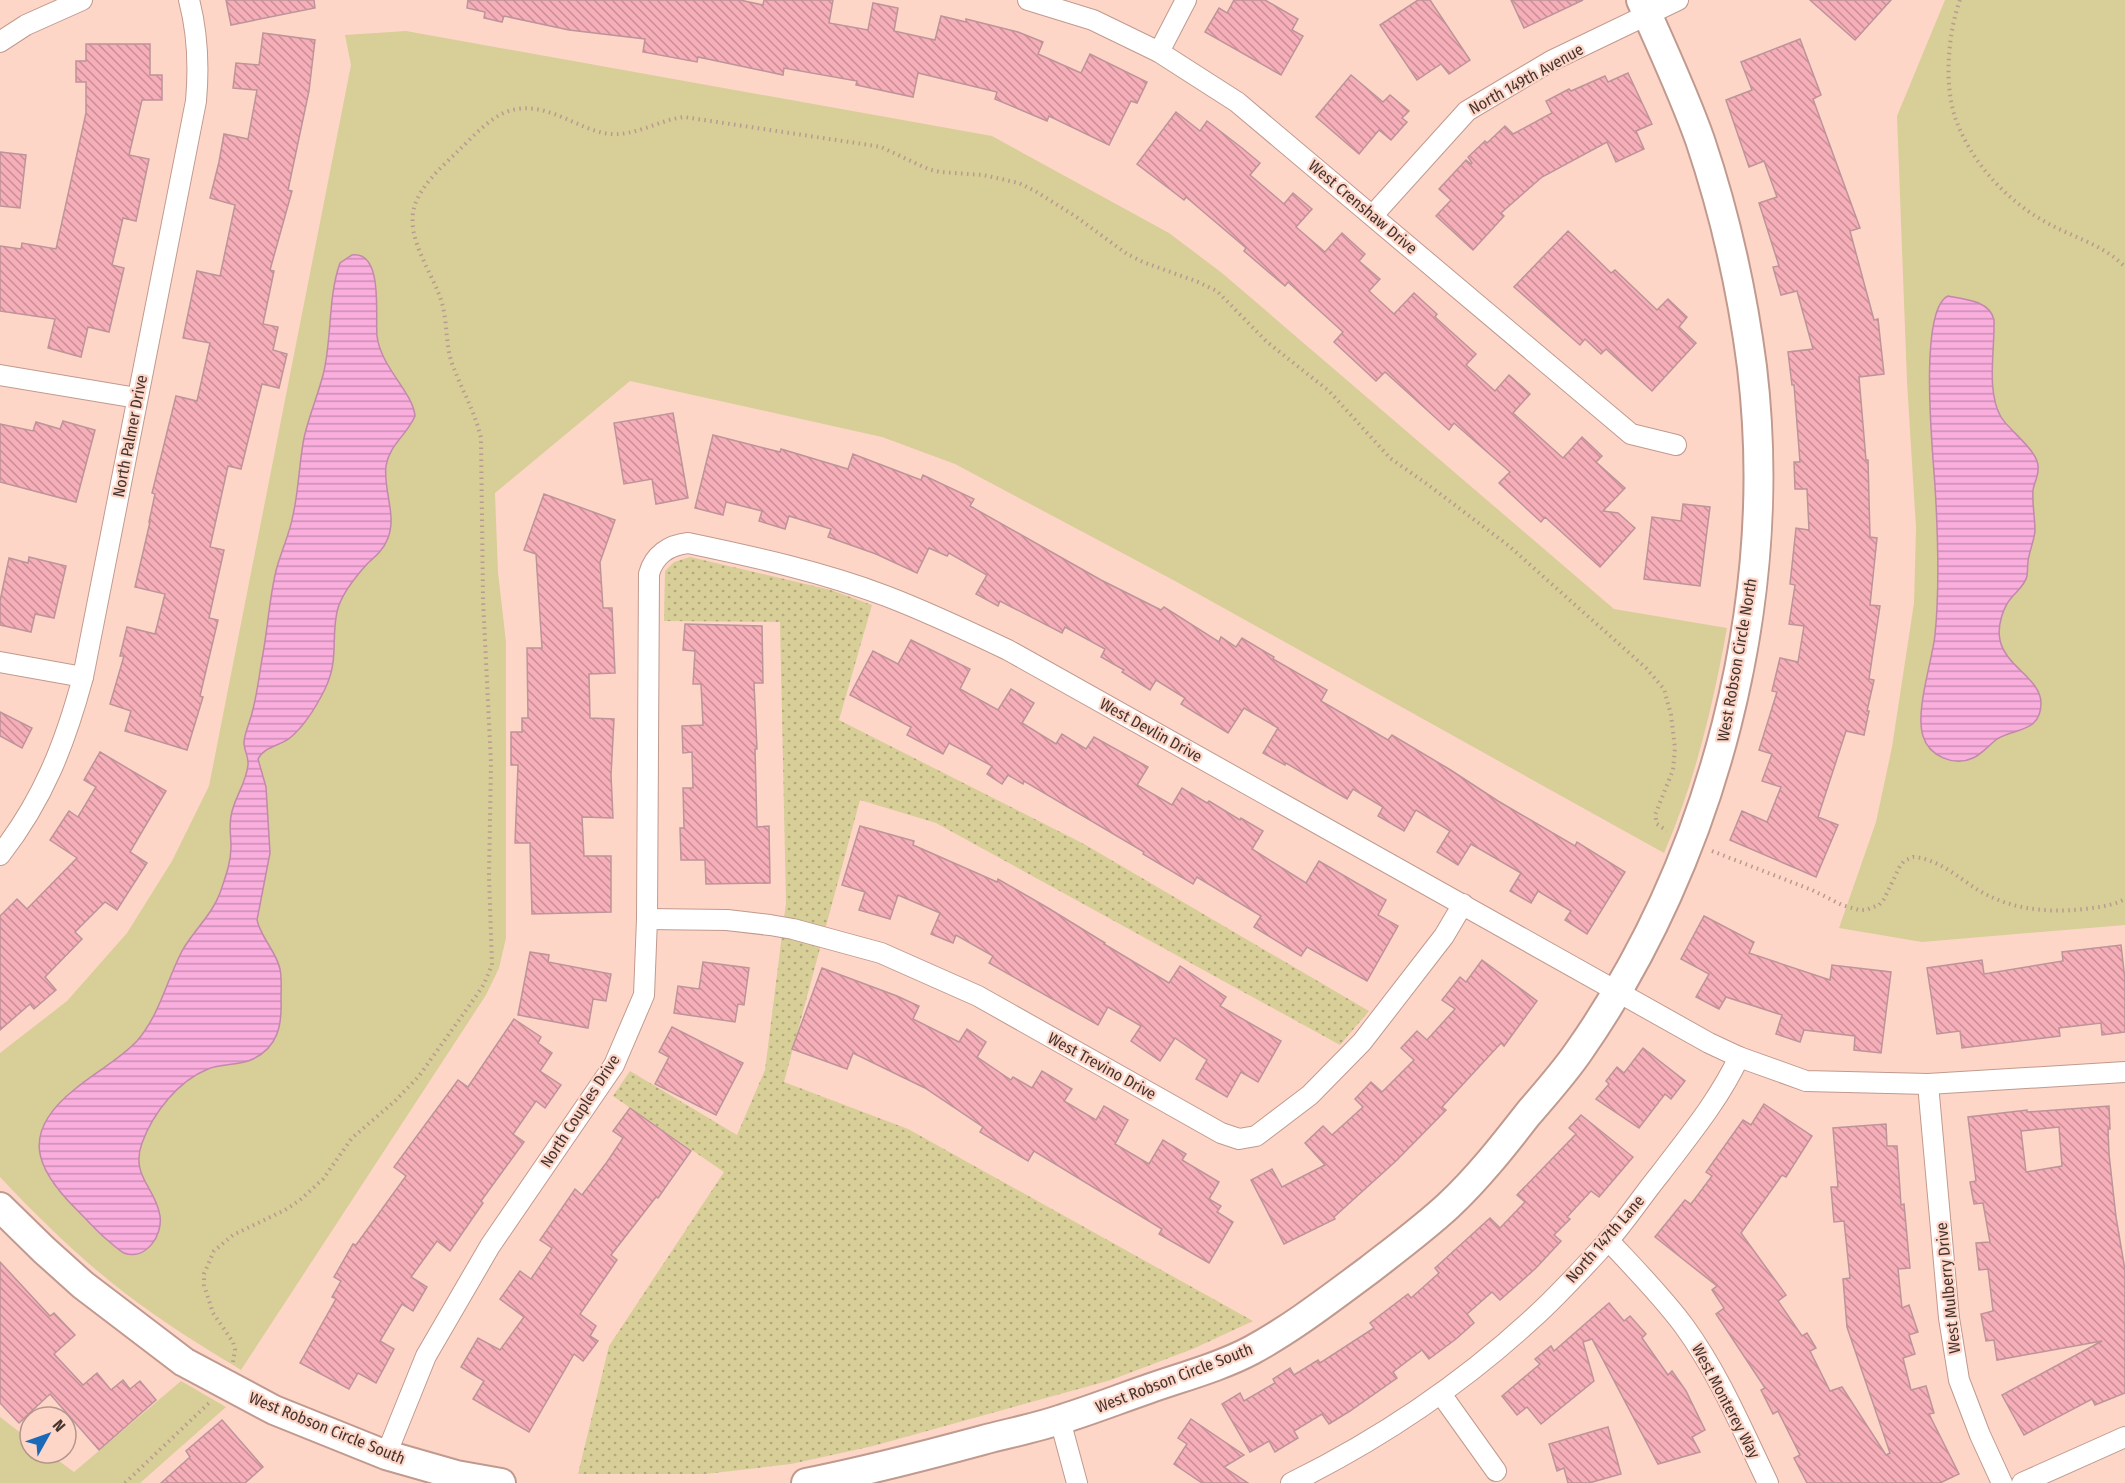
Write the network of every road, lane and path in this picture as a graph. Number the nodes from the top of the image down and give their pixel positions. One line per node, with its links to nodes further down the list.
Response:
1 (82, 0): 8 (street)
2 (189, 0): 13 (street, North Palmer Drive)
3 (1028, 0): 9 (street, West Crenshaw Drive)
4 (1186, 0): 9 (street)
5 (1678, 0): 7 (street, North 149th Avenue)
6 (1960, 0): 11 (path)
7 (1644, 8): 10 (street, North 149th Avenue); 18 (street, West Robson Circle North)
8 (0, 42)
9 (1160, 52): 10 (street, West Crenshaw Drive)
10 (1373, 215): 14 (street, West Crenshaw Drive)
11 (2125, 267)
12 (0, 375): 13 (street)
13 (137, 398): 17 (street, North Palmer Drive)
14 (1676, 445)
15 (660, 555): 21 (street, West Devlin Drive); 22 (street, North Couples Drive)
16 (0, 662): 17 (street)
17 (84, 677): 19 (street, North Palmer Drive)
18 (1690, 841): 20 (path); 23 (street, West Robson Circle North); 30 (path)
19 (0, 855)
20 (2125, 899)
21 (1463, 904): 22 (street, West Trevino Drive); 23 (street, West Devlin Drive)
22 (647, 919): 34 (street, North Couples Drive)
23 (1617, 991): 24 (street, West Robson Circle North); 25 (street)
24 (1578, 1053): 32 (street, West Robson Circle South)
25 (1738, 1057): 27 (street); 29 (street, North 147th Lane)
26 (2125, 1072): 27 (street)
27 (1928, 1084): 42 (street, West Mulberry Drive)
28 (0, 1207): 30 (street, West Robson Circle South)
29 (1608, 1240): 31 (street, North 147th Lane); 41 (street, West Monterey Way)
30 (222, 1383): 34 (street, West Robson Circle South); 36 (path)
31 (1441, 1394): 35 (street); 40 (street, North 147th Lane)
32 (1060, 1420): 38 (street, West Robson Circle South); 39 (street)
33 (2125, 1437): 43 (street)
34 (386, 1455): 37 (street, West Robson Circle South)
35 (1496, 1471)
36 (125, 1483)
37 (501, 1483)
38 (806, 1483)
39 (1077, 1483)
40 (1291, 1483)
41 (1768, 1483)
42 (2002, 1483)
43 (2022, 1483)

